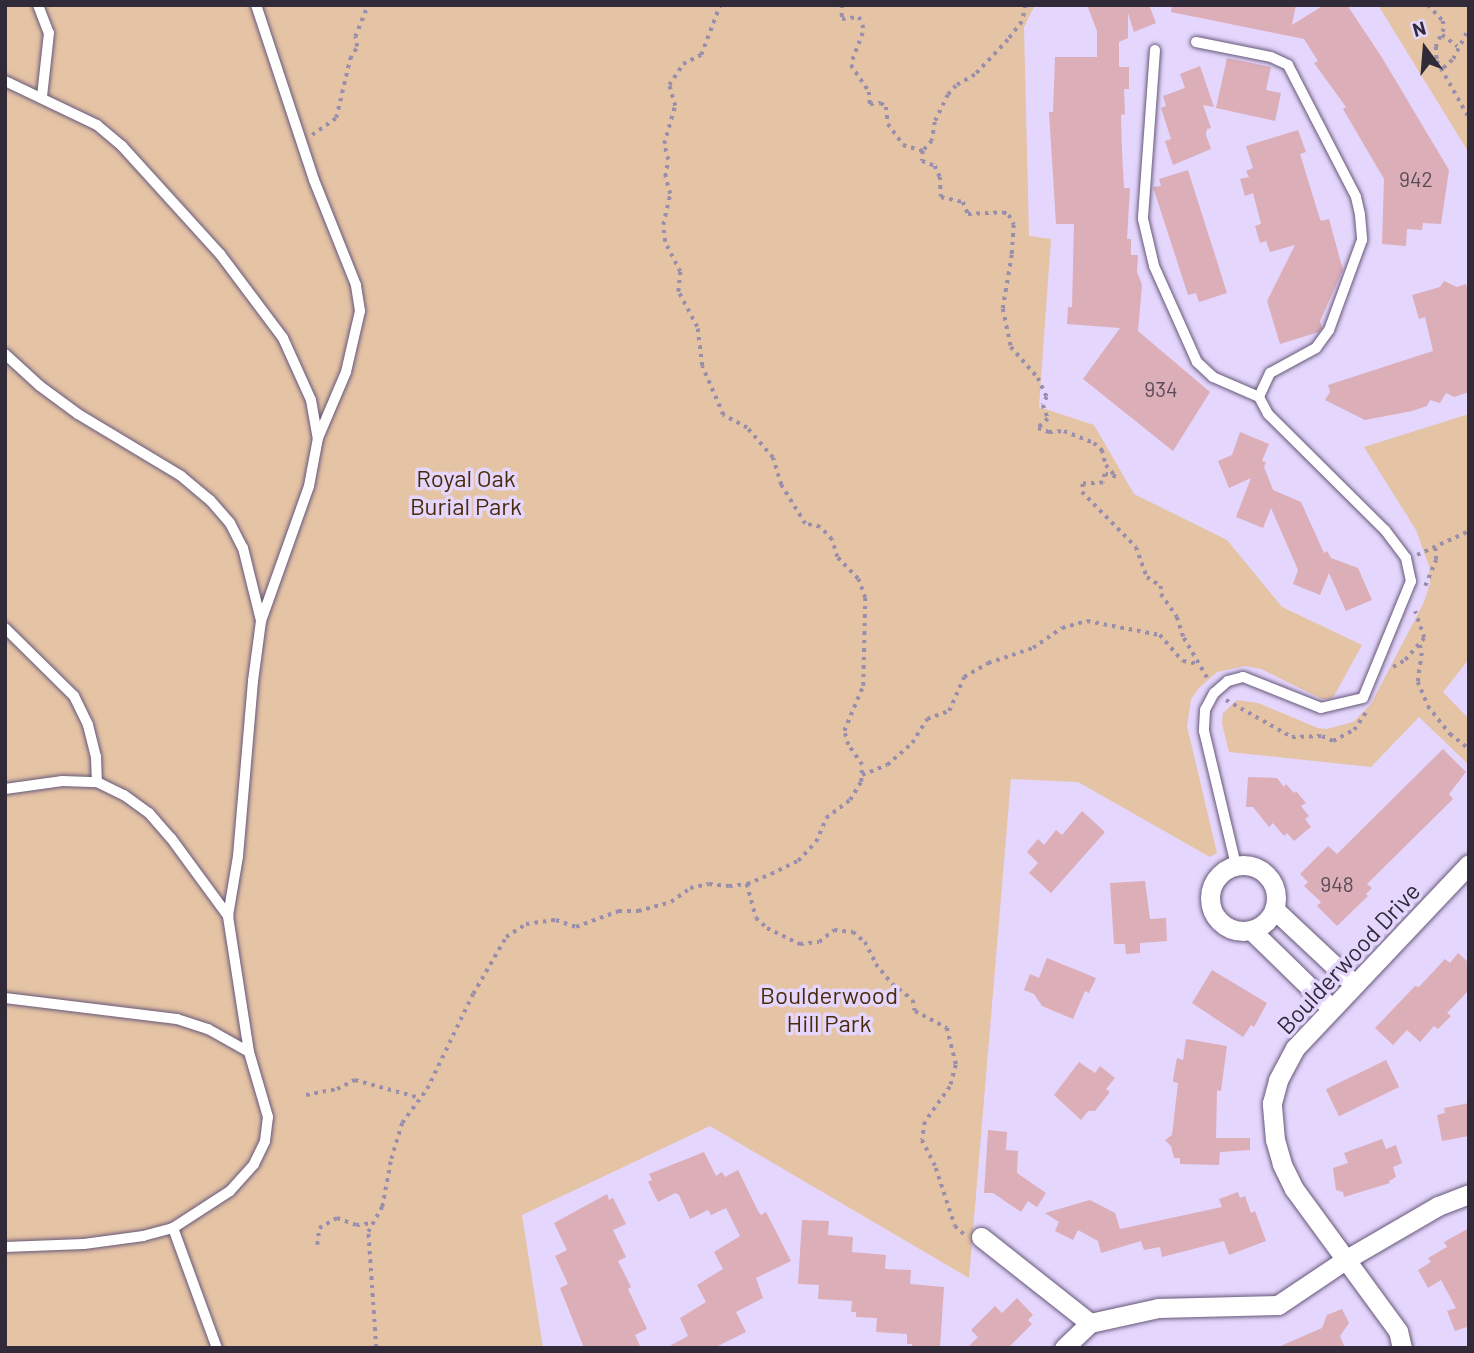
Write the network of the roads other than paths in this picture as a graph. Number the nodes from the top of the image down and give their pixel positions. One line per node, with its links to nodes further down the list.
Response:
1 (38, 5): 6 (lane)
2 (256, 5): 9 (lane)
3 (1196, 41): 8 (lane)
4 (1155, 50): 8 (lane)
5 (5, 80): 6 (lane)
6 (42, 96): 9 (lane)
7 (5, 354): 10 (lane)
8 (1259, 397): 15 (lane)
9 (318, 438): 10 (lane)
10 (261, 621): 17 (lane)
11 (5, 628): 12 (lane)
12 (97, 782): 13 (lane); 17 (lane)
13 (5, 789)
14 (1469, 863): 19 (street, Boulderwood Drive)
15 (1236, 865): 16 (street); 18 (street)
16 (1274, 909): 18 (street); 19 (street)
17 (228, 916): 22 (lane)
18 (1251, 930): 21 (street)
19 (1353, 985): 21 (street, Boulderwood Drive)
20 (5, 998): 22 (lane)
21 (1331, 1007): 27 (street, Boulderwood Drive)
22 (249, 1052): 24 (lane)
23 (1469, 1195): 27 (street)
24 (173, 1228): 26 (lane); 29 (lane)
25 (981, 1237): 28 (street)
26 (5, 1247)
27 (1345, 1259): 28 (street); 31 (street, Boulderwood Drive)
28 (1090, 1323): 30 (street)
29 (217, 1348)
30 (1064, 1348)
31 (1402, 1348)

